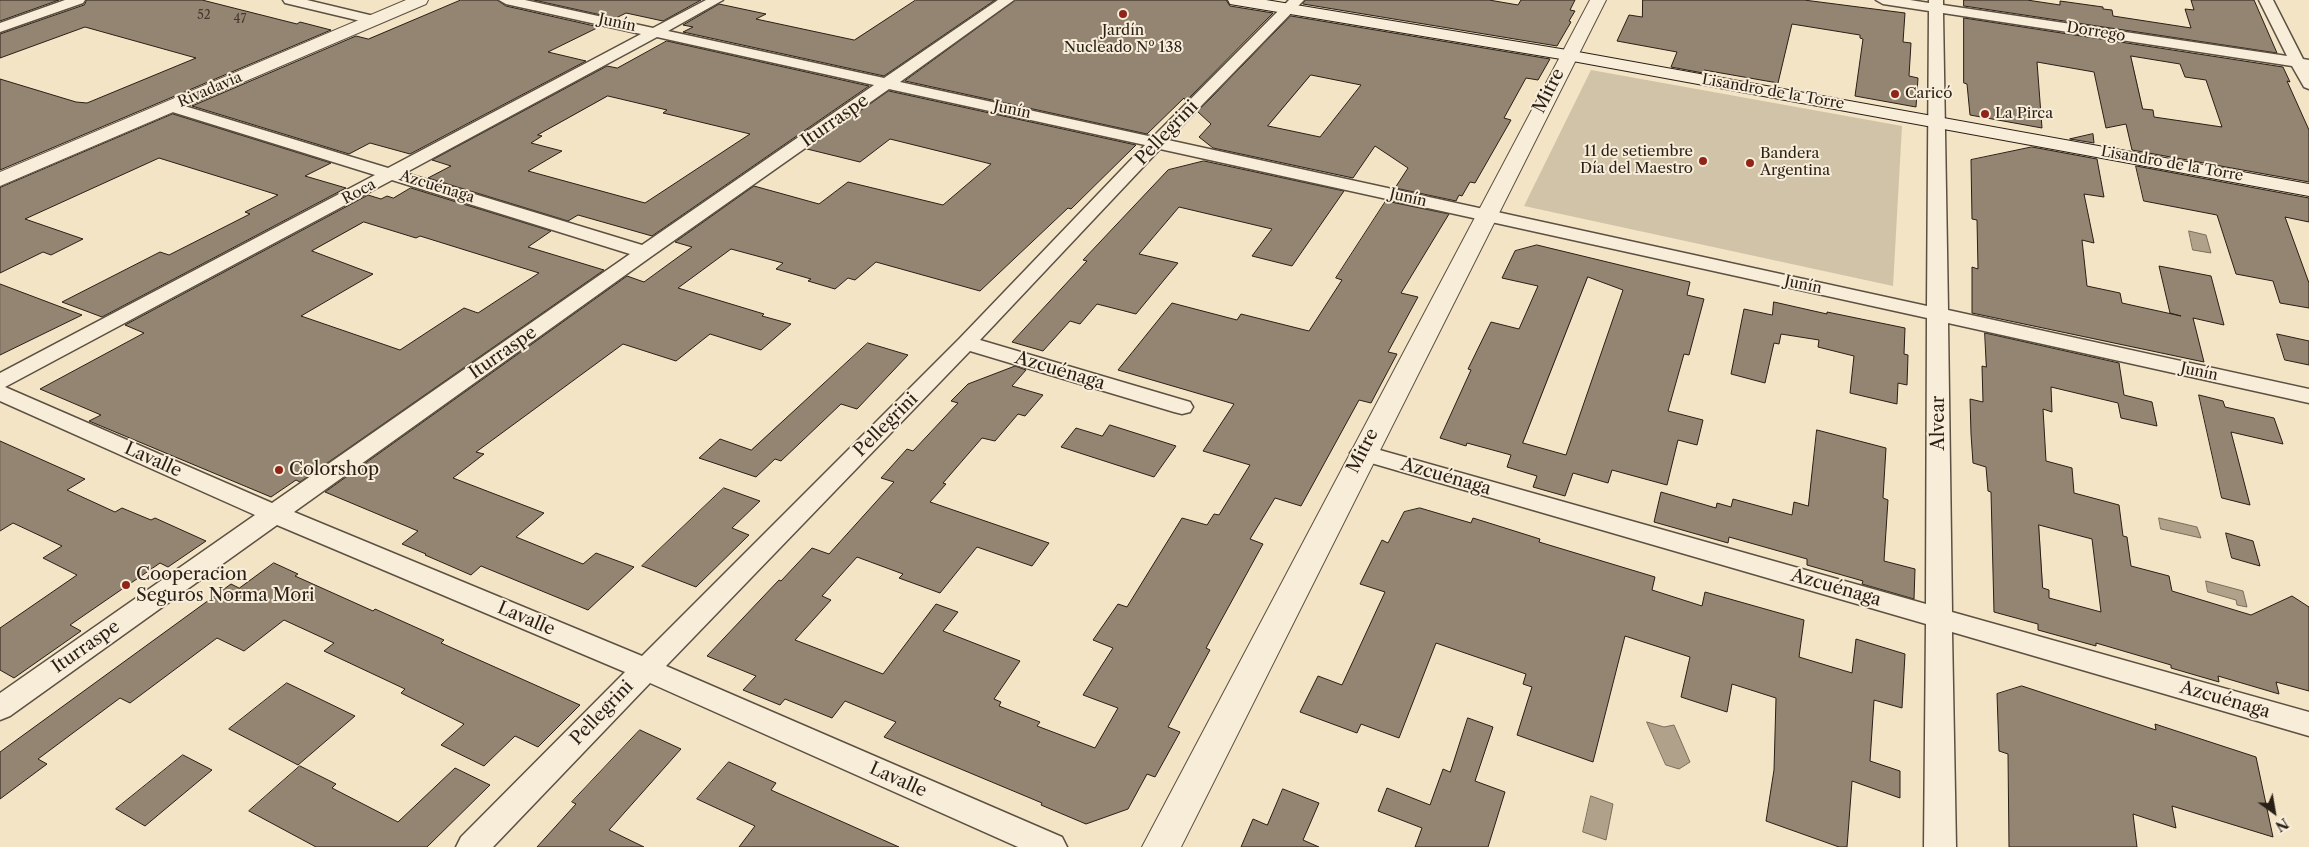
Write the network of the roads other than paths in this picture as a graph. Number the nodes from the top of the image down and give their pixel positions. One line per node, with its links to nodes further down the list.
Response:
1 (78, 0): 14 (street)
2 (290, 0): 13 (street)
3 (420, 0): 13 (street, Rivadavia)
4 (506, 0): 15 (street, Junín)
5 (716, 0): 15 (street, Roca)
6 (1007, 0): 18 (street, Iturraspe)
7 (1236, 0): 11 (street, Lisandro de la Torre)
8 (1598, 0): 16 (street, Mitre)
9 (1883, 0): 12 (street, Dorrego)
10 (2266, 0): 17 (street)
11 (1292, 4): 16 (street, Lisandro de la Torre); 22 (street, Pellegrini)
12 (1936, 4): 17 (street, Dorrego); 21 (street, Alvear)
13 (373, 20): 20 (street, Rivadavia)
14 (0, 28)
15 (657, 32): 18 (street, Junín); 23 (street, Roca)
16 (1567, 55): 21 (street, Lisandro de la Torre); 26 (street, Mitre)
17 (2303, 63): 19 (street)
18 (889, 83): 22 (street, Junín); 27 (street, Iturraspe)
19 (2309, 84)
20 (172, 107): 23 (street, Azcuénaga); 24 (street, Rivadavia)
21 (1936, 121): 25 (street, Lisandro de la Torre); 28 (street, Alvear)
22 (1157, 142): 26 (street, Junín); 29 (street, Pellegrini)
23 (393, 174): 27 (street, Azcuénaga); 30 (street, Roca)
24 (0, 180)
25 (2309, 190)
26 (1486, 216): 28 (street, Junín); 34 (street, Mitre)
27 (645, 252): 35 (street, Iturraspe)
28 (1938, 315): 32 (street, Junín); 36 (street, Alvear)
29 (966, 343): 33 (street, Azcuénaga); 37 (street, Pellegrini)
30 (0, 382)
31 (0, 393): 35 (street, Lavalle)
32 (2309, 396)
33 (1182, 408)
34 (1362, 453): 36 (street, Azcuénaga); 42 (street, Mitre)
35 (275, 514): 37 (street, Lavalle); 38 (street, Iturraspe)
36 (1938, 617): 39 (street, Azcuénaga); 43 (street, Alvear)
37 (645, 669): 40 (street, Pellegrini); 41 (street, Lavalle)
38 (0, 708)
39 (2309, 724)
40 (472, 847)
41 (1051, 847)
42 (1161, 847)
43 (1940, 847)

